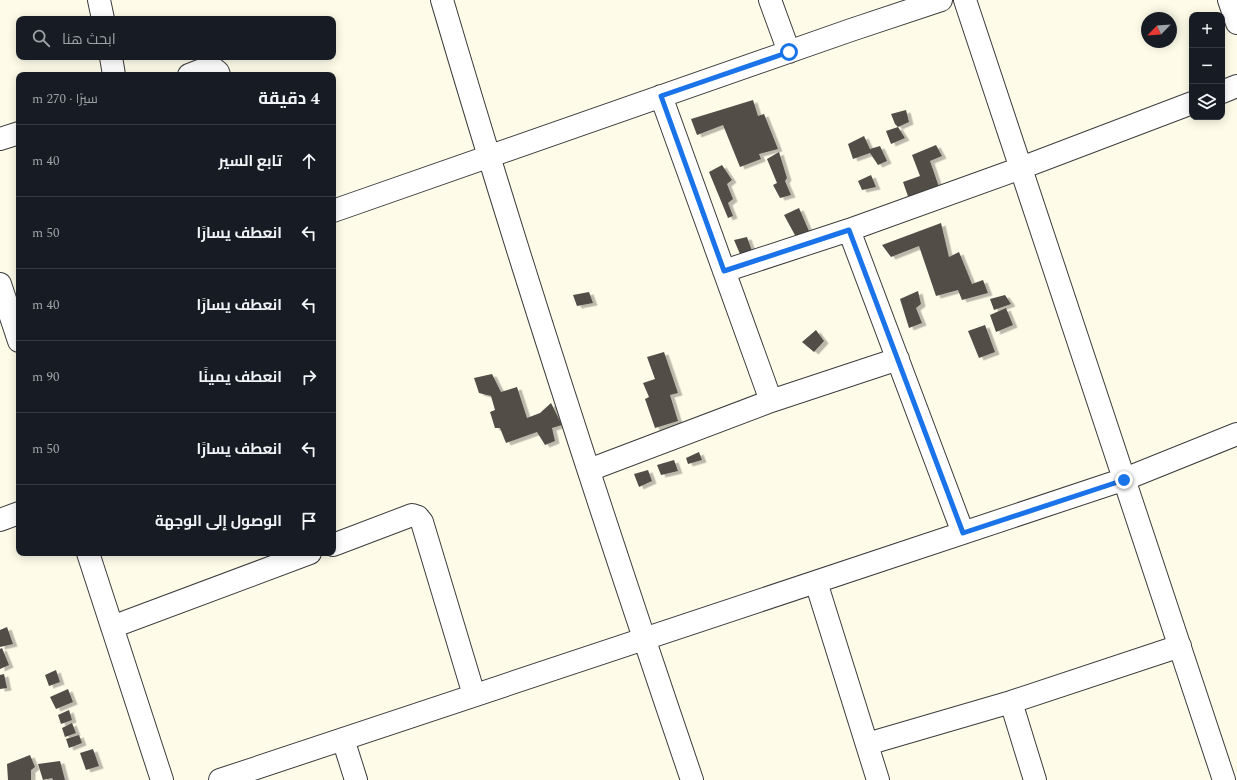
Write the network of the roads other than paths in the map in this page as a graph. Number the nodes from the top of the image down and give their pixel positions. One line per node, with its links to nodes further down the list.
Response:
1 (99, 0): 7 (street)
2 (442, 0): 20 (street)
3 (770, 0): 9 (street)
4 (941, 0): 9 (street)
5 (965, 0): 21 (street)
6 (1229, 0): 8 (street)
7 (102, 16)
8 (1237, 23)
9 (789, 52): 16 (street)
10 (112, 60): 11 (street)
11 (114, 72)
12 (197, 72): 13 (street)
13 (218, 72)
14 (1237, 86): 15 (street)
15 (1225, 91)
16 (661, 96): 20 (street); 24 (street)
17 (1189, 105): 21 (street)
18 (16, 134): 19 (street)
19 (0, 140)
20 (488, 157): 22 (street); 30 (street)
21 (1021, 168): 23 (street); 31 (street)
22 (336, 210)
23 (849, 230): 24 (street); 27 (street)
24 (724, 271): 28 (street)
25 (0, 284): 26 (street)
26 (13, 328)
27 (898, 359): 28 (street); 34 (street)
28 (772, 402): 30 (street)
29 (1237, 434): 31 (street)
30 (589, 470): 41 (street)
31 (1124, 480): 34 (street); 42 (street)
32 (16, 514): 33 (street)
33 (0, 520)
34 (963, 533): 39 (street)
35 (336, 544): 43 (street)
36 (89, 556): 40 (street)
37 (294, 556): 38 (street)
38 (279, 559): 40 (street)
39 (816, 582): 41 (street); 46 (street)
40 (112, 627): 47 (street)
41 (644, 638): 43 (street); 50 (street)
42 (1180, 646): 44 (street); 53 (street)
43 (474, 695): 45 (street)
44 (1011, 702): 46 (street); 52 (street)
45 (343, 739): 48 (street); 49 (street)
46 (867, 744): 51 (street)
47 (162, 780)
48 (220, 780)
49 (356, 780)
50 (692, 780)
51 (878, 780)
52 (1035, 780)
53 (1224, 780)

